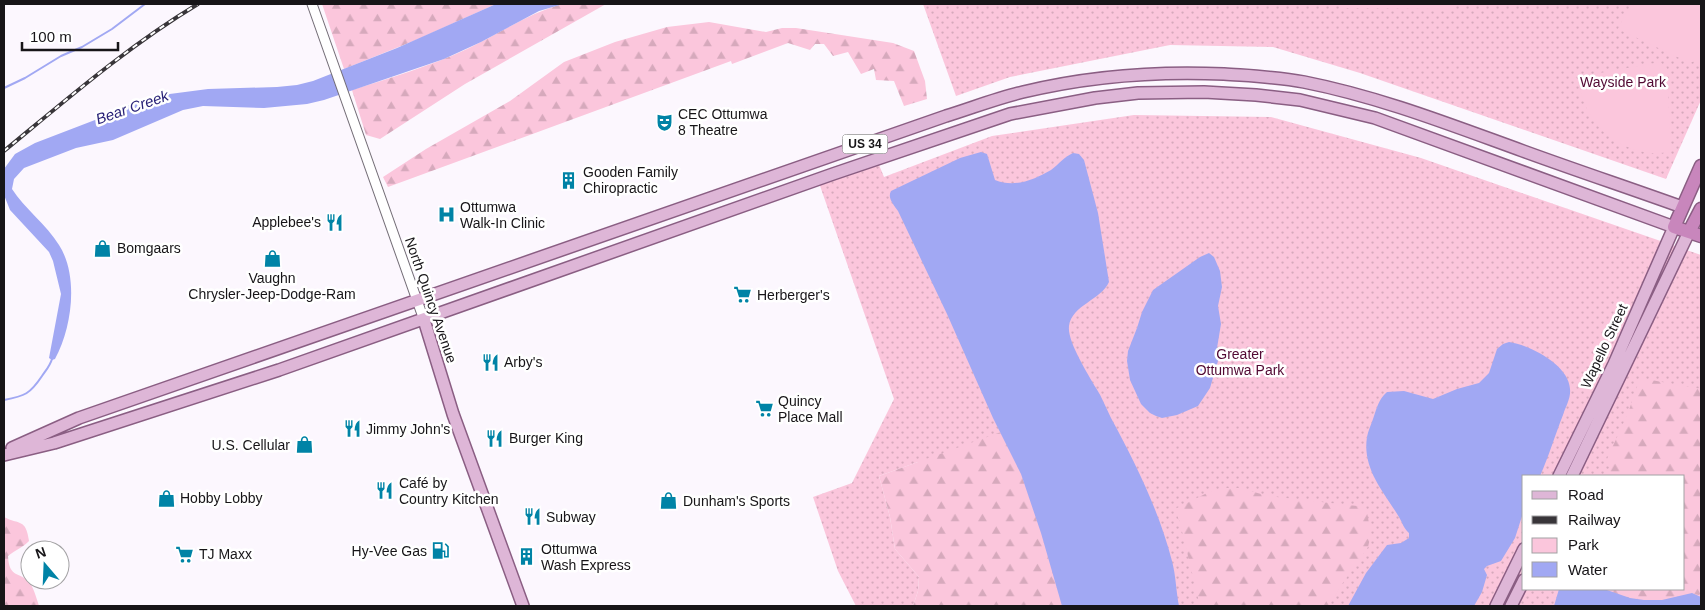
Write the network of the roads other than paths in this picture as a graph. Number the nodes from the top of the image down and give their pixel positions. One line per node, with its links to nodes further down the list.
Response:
1 (312, 4): 7 (street, North Quincy Avenue)
2 (1701, 166): 3 (highway)
3 (1682, 206): 4 (highway, US 34); 5 (highway); 7 (main road, US 34)
4 (1700, 212): 6 (highway)
5 (1674, 227): 6 (highway, US 34); 8 (main road, US 34); 10 (main road, Wapello Street)
6 (1695, 234): 11 (main road, Wapello Street)
7 (417, 300): 8 (street, North Quincy Avenue); 9 (main road, US 34)
8 (424, 320): 9 (main road, US 34); 14 (main road, North Quincy Avenue)
9 (4, 453)
10 (1559, 475)
11 (1573, 475)
12 (1522, 553): 15 (main road)
13 (1522, 584): 16 (main road)
14 (524, 606)
15 (1496, 606)
16 (1511, 606)

